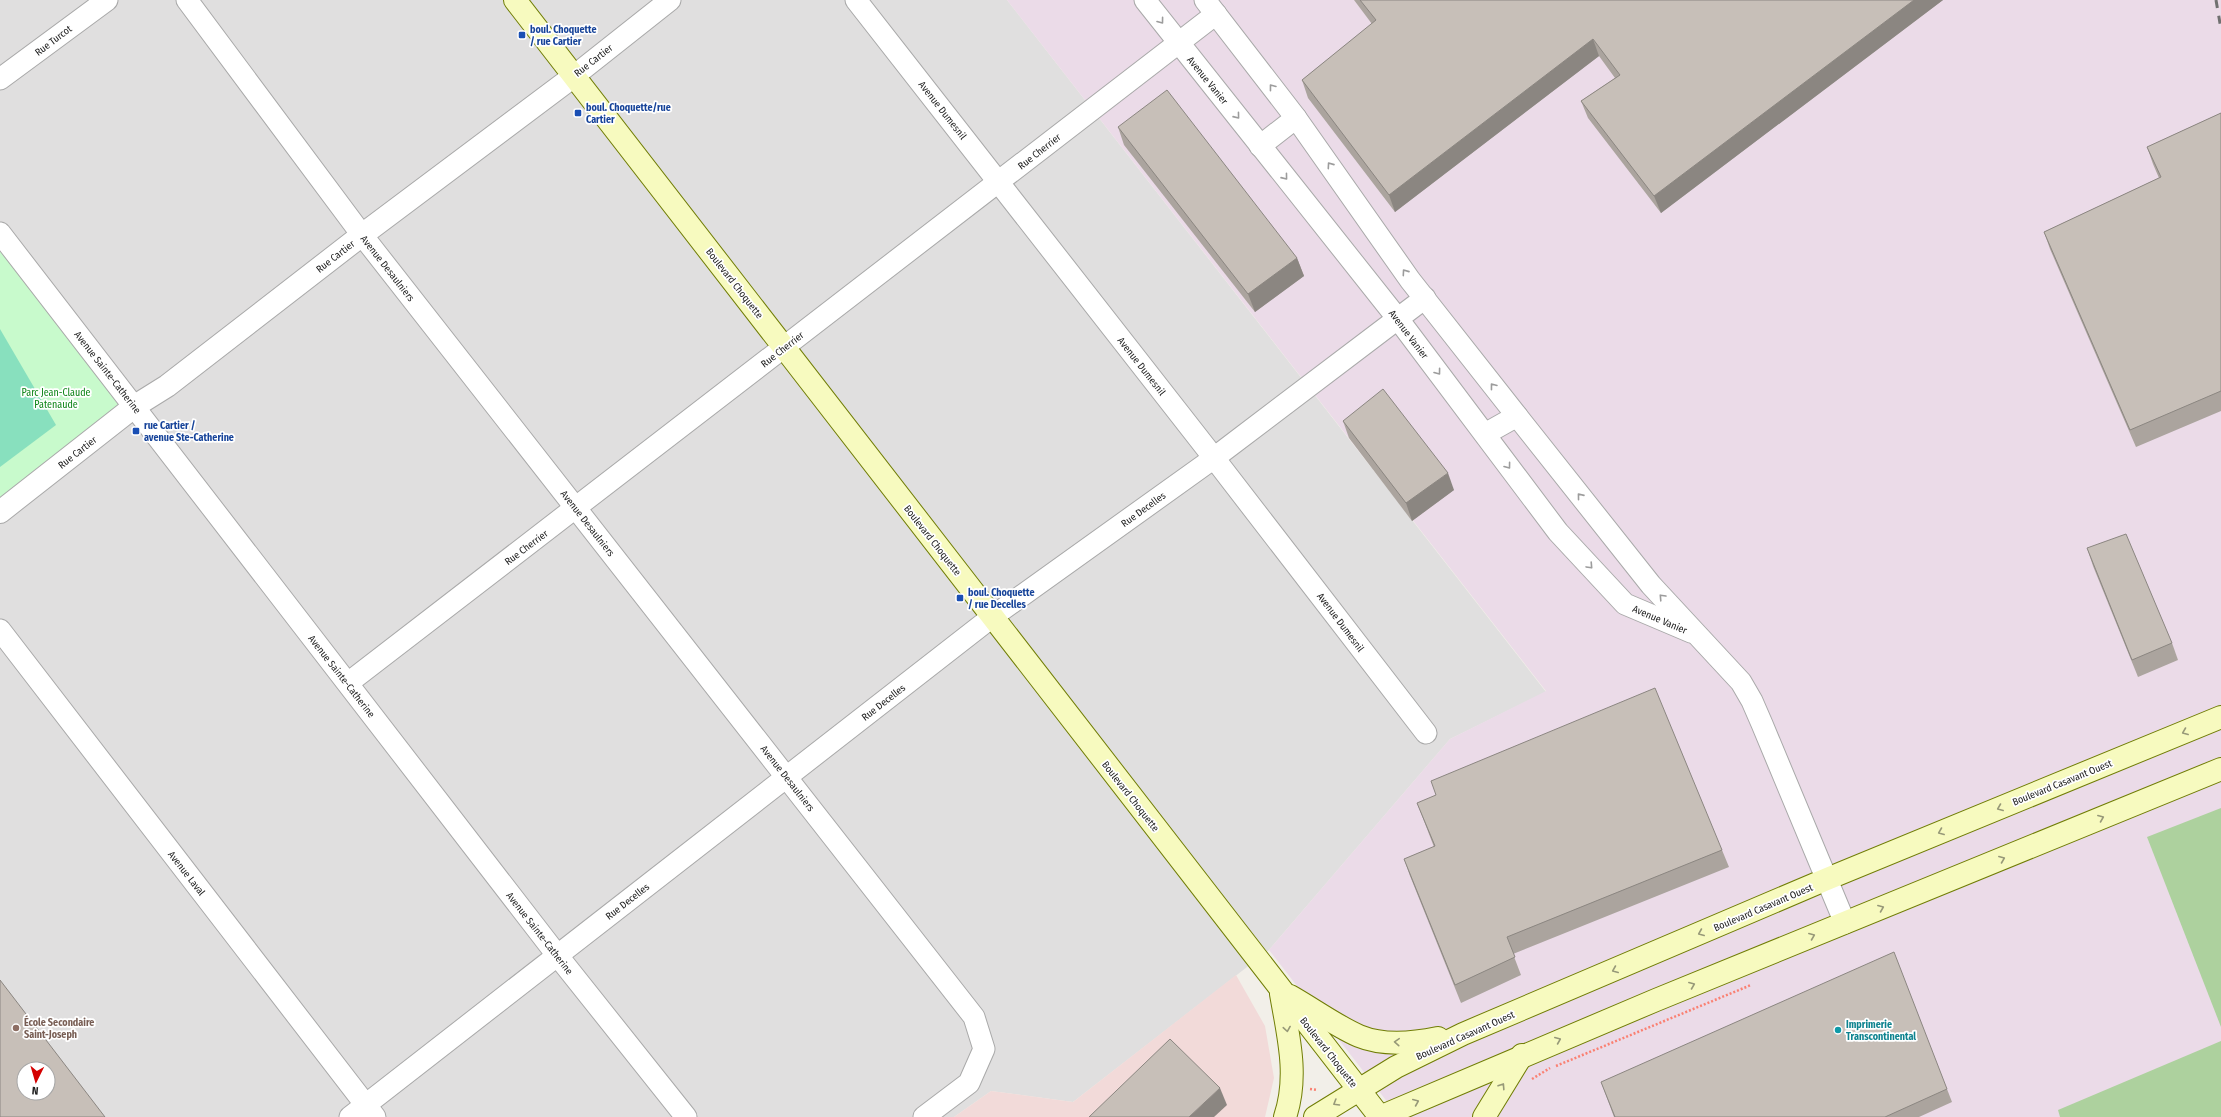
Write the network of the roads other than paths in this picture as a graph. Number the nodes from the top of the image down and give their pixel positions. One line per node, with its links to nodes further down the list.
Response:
1 (107, 0): 10 (street, Rue Turcot)
2 (186, 0): 15 (street, Avenue Desaulniers)
3 (515, 0): 9 (main road, Boulevard Choquette)
4 (670, 0): 9 (street, Rue Cartier)
5 (856, 0): 13 (street, Avenue Dumesnil)
6 (1145, 0): 8 (street, Avenue Vanier, one-way to 8)
7 (1210, 7): 8 (street, Rue Cherrier); 11 (street, Avenue Vanier, one-way to 7)
8 (1178, 42): 12 (street, Avenue Vanier, one-way to 12); 13 (street, Rue Cherrier)
9 (574, 76): 15 (street, Rue Cartier); 18 (main road, Boulevard Choquette)
10 (0, 80)
11 (1296, 118): 12 (street); 16 (street, Avenue Vanier, one-way to 11)
12 (1260, 146): 17 (street, Avenue Vanier, one-way to 17)
13 (999, 182): 18 (street, Rue Cherrier); 22 (street, Avenue Dumesnil)
14 (0, 233): 19 (street, Avenue Sainte-Catherine)
15 (362, 235): 19 (street, Rue Cartier); 23 (street, Avenue Desaulniers)
16 (1425, 298): 17 (street, Rue Decelles); 20 (street, Avenue Vanier, one-way to 16)
17 (1398, 319): 21 (street, Avenue Vanier, one-way to 21); 22 (street, Rue Decelles)
18 (785, 348): 23 (street, Rue Cherrier); 25 (main road, Boulevard Choquette)
19 (135, 406): 24 (street, Rue Cartier); 28 (street, Avenue Sainte-Catherine)
20 (1517, 416): 21 (street); 27 (street, Avenue Vanier, one-way to 20)
21 (1485, 434): 27 (street, Avenue Vanier, one-way to 27)
22 (1214, 458): 25 (street, Rue Decelles); 30 (street, Avenue Dumesnil)
23 (577, 508): 28 (street, Rue Cherrier); 32 (street, Avenue Desaulniers)
24 (0, 512)
25 (992, 617): 32 (street, Rue Decelles); 36 (main road, Boulevard Choquette)
26 (0, 630): 40 (street, Avenue Laval)
27 (1698, 636): 33 (street, Avenue Vanier)
28 (348, 684): 35 (street, Avenue Sainte-Catherine)
29 (2221, 717): 33 (main road, Boulevard Casavant Ouest, one-way to 33)
30 (1426, 733)
31 (2221, 769): 34 (main road, one-way to 31)
32 (787, 777): 35 (street, Rue Decelles); 42 (street, Avenue Desaulniers)
33 (1827, 879): 34 (street, Avenue Vanier); 37 (main road, Boulevard Casavant Ouest, one-way to 37)
34 (1845, 922): 38 (main road, one-way to 34)
35 (557, 955): 40 (street, Rue Decelles); 41 (street, Avenue Sainte-Catherine)
36 (1281, 990): 37 (main road, one-way to 36); 39 (main road, Boulevard Choquette); 43 (main road, one-way to 43)
37 (1463, 1034): 39 (main road, Boulevard Casavant Ouest)
38 (1522, 1055): 45 (main road, one-way to 38); 46 (main road, one-way to 38)
39 (1358, 1090): 44 (main road, Boulevard Casavant Ouest, one-way to 44); 45 (main road, Boulevard Choquette)
40 (364, 1113)
41 (686, 1117)
42 (924, 1117)
43 (1285, 1117)
44 (1315, 1117)
45 (1380, 1117)
46 (1484, 1117)

